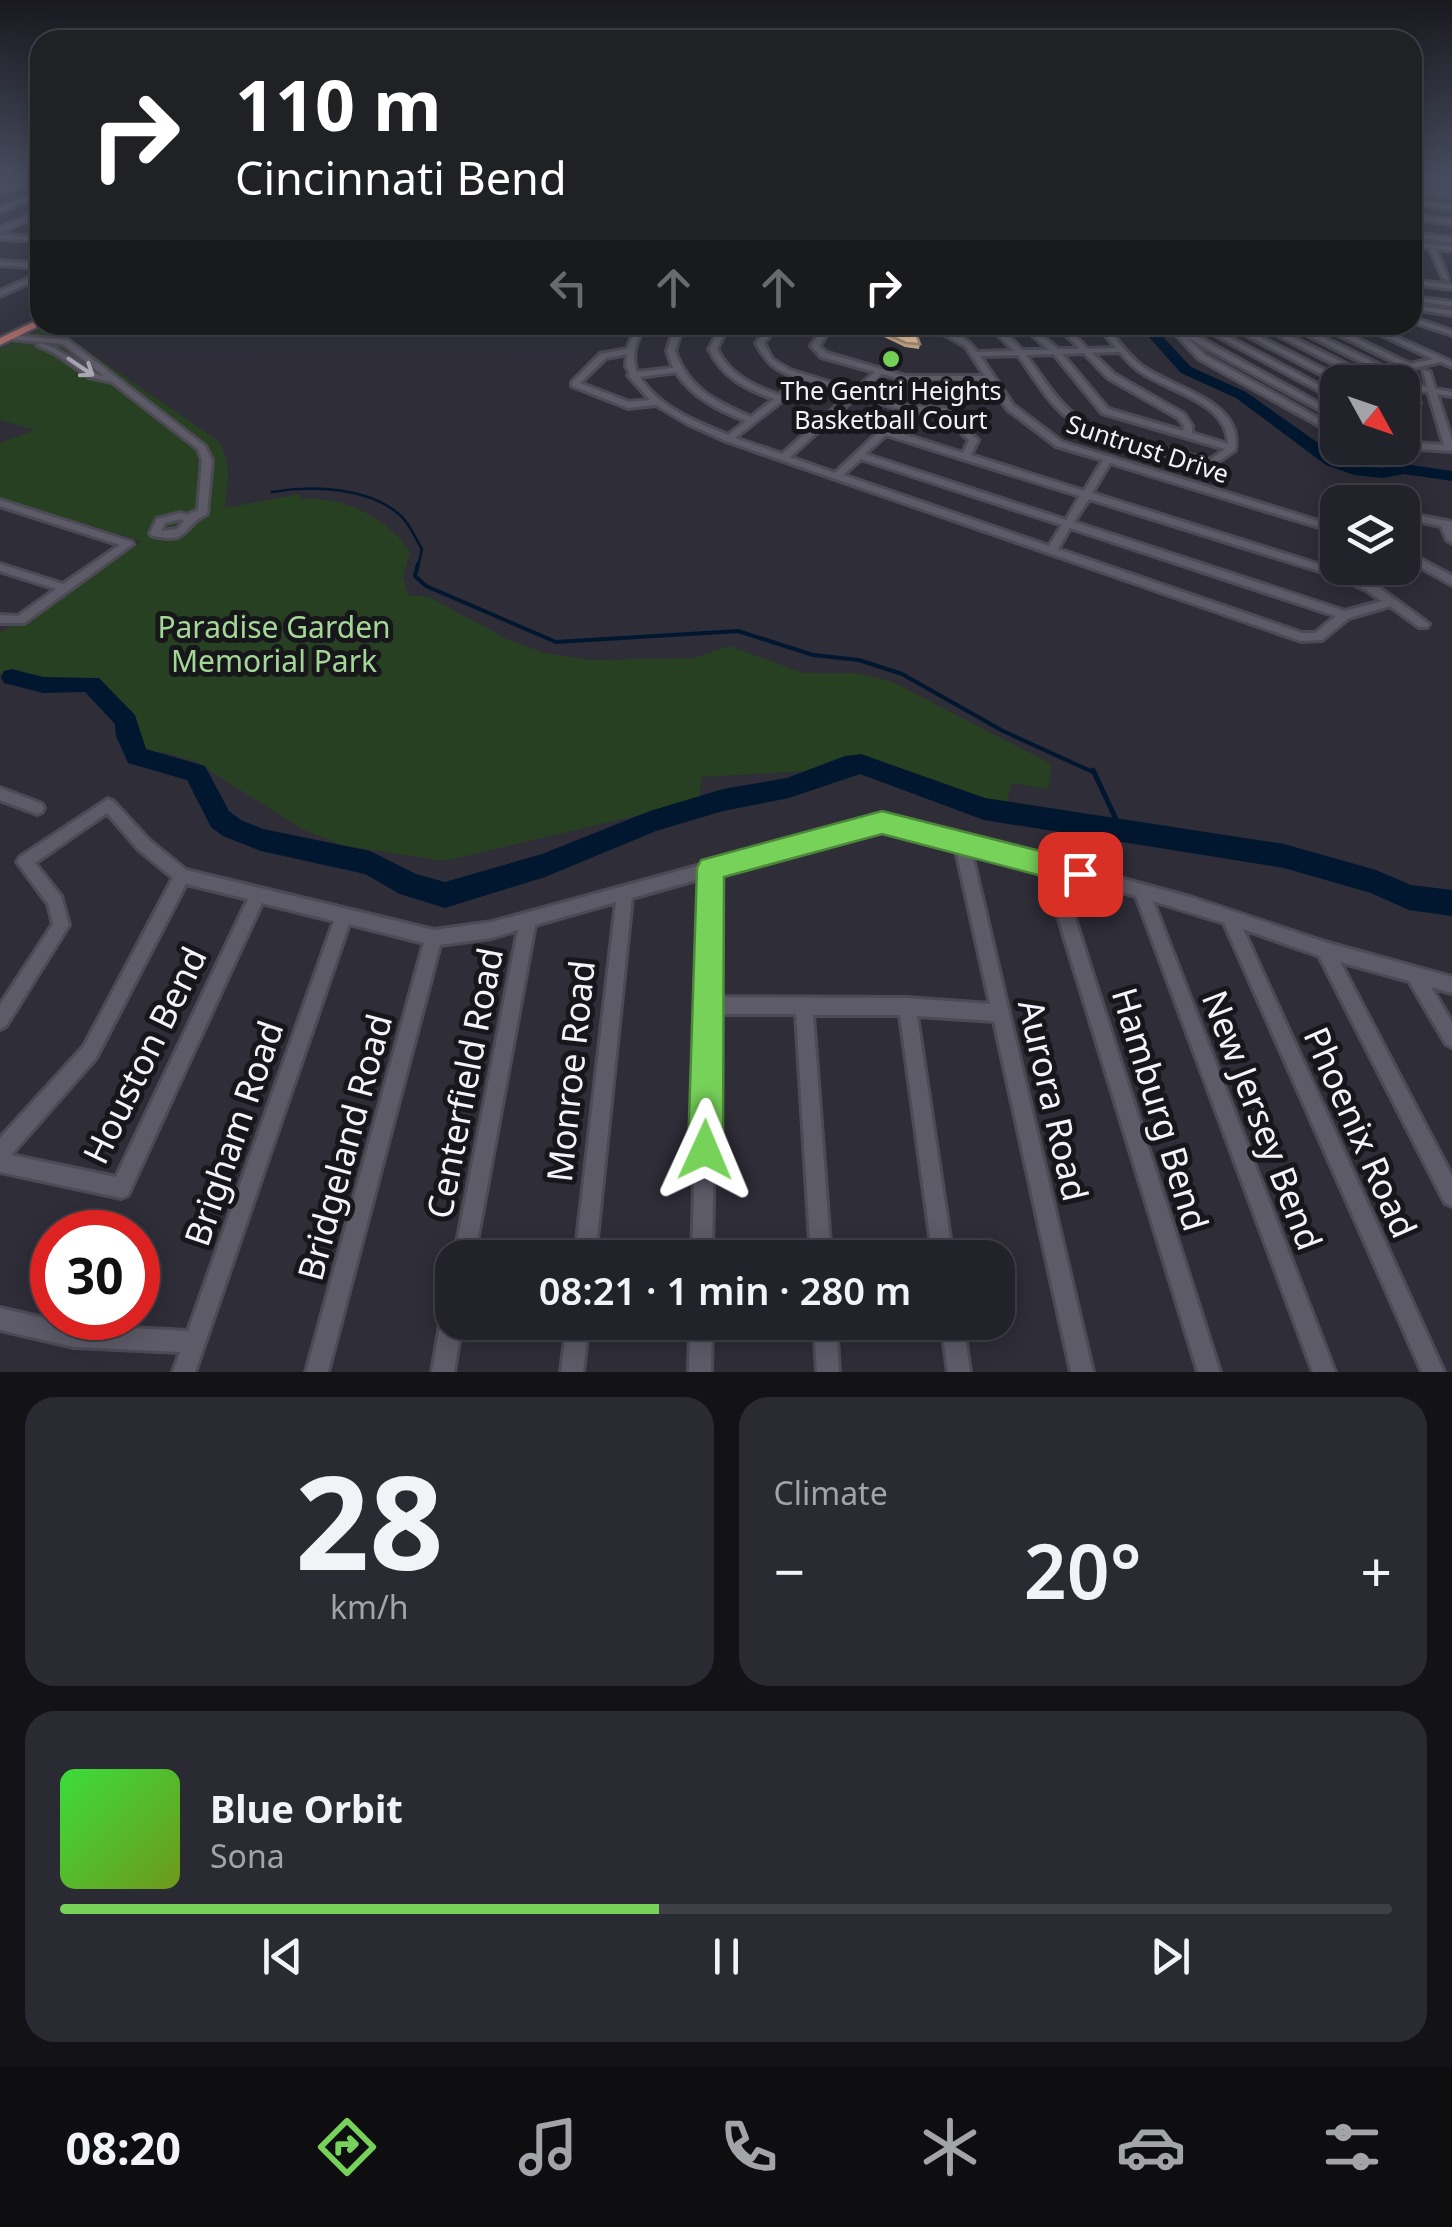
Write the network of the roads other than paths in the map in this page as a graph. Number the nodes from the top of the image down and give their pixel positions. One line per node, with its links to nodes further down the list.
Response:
1 (1449, 241): 3 (street)
2 (1422, 242): 3 (street)
3 (1432, 246): 8 (street)
4 (0, 261): 5 (street)
5 (30, 266)
6 (30, 274): 11 (street)
7 (1422, 275): 8 (street)
8 (1449, 278)
9 (1422, 284): 10 (street)
10 (1452, 288)
11 (2, 291)
12 (1422, 291): 13 (street)
13 (1452, 295)
14 (1422, 300): 15 (street)
15 (1452, 304)
16 (1422, 308): 17 (street)
17 (1452, 313)
18 (1422, 326): 20 (street)
19 (30, 327): 40 (main road)
20 (1452, 333)
21 (636, 335): 45 (street)
22 (677, 335): 55 (street)
23 (719, 335): 71 (street)
24 (766, 335): 60 (street)
25 (822, 335): 56 (street)
26 (951, 335): 48 (street, Suntrust Drive)
27 (1005, 335): 46 (street)
28 (1036, 335): 47 (street)
29 (1072, 335): 43 (street)
30 (1109, 335): 44 (street)
31 (1181, 335): 42 (street)
32 (1188, 335): 41 (street)
33 (1220, 335): 39 (street)
34 (1250, 335): 39 (street); 57 (street)
35 (1283, 335): 50 (street)
36 (1312, 335): 51 (street)
37 (1344, 335): 52 (street)
38 (1386, 335): 49 (street)
39 (1227, 339): 41 (street); 63 (street)
40 (5, 340): 90 (street)
41 (1204, 344): 42 (street); 68 (street)
42 (1191, 346): 70 (street)
43 (1089, 350): 44 (street); 47 (street); 78 (street)
44 (1122, 350): 81 (street)
45 (628, 351): 59 (street); 72 (street)
46 (1022, 352): 47 (street); 48 (street); 81 (street)
47 (1056, 352): 78 (street)
48 (977, 354): 61 (street, Suntrust Drive)
49 (1440, 360): 53 (street); 54 (street)
50 (1342, 365)
51 (1362, 365)
52 (1406, 365)
53 (1419, 365)
54 (1452, 365)
55 (676, 370): 59 (street); 75 (street)
56 (881, 371): 61 (street); 67 (street)
57 (1320, 371)
58 (1426, 372): 66 (street)
59 (632, 375): 72 (street)
60 (806, 378): 67 (street); 71 (street)
61 (990, 378): 86 (street, Suntrust Drive)
62 (1320, 387): 63 (street)
63 (1317, 388): 65 (street); 68 (street)
64 (1420, 388): 66 (street)
65 (1320, 390)
66 (1432, 391): 69 (street); 82 (street)
67 (856, 393): 73 (street); 84 (street)
68 (1292, 394): 70 (street); 74 (street)
69 (1452, 394)
70 (1274, 398): 76 (street)
71 (781, 399): 75 (street)
72 (656, 402): 79 (street)
73 (908, 408): 77 (street); 85 (street)
74 (1320, 409)
75 (752, 421): 79 (street)
76 (1320, 422)
77 (884, 431): 83 (street); 85 (street)
78 (1187, 436): 81 (street)
79 (729, 439): 84 (street)
80 (1420, 446): 82 (street)
81 (1232, 448)
82 (1451, 448)
83 (859, 455): 87 (street); 92 (street)
84 (784, 457): 87 (street)
85 (965, 457): 88 (street)
86 (1107, 461): 88 (street); 94 (street, Suntrust Drive)
87 (837, 476): 96 (street)
88 (1086, 496): 92 (street); 101 (street)
89 (0, 503): 100 (street)
90 (189, 518)
91 (1420, 519): 93 (street)
92 (1068, 524): 96 (street); 102 (street)
93 (1448, 524): 95 (street)
94 (1320, 525)
95 (1452, 540)
96 (1051, 551): 102 (street)
97 (1420, 562): 99 (street)
98 (0, 567): 100 (street)
99 (1452, 581)
100 (66, 589): 103 (street)
101 (1392, 602): 102 (street); 104 (street)
102 (1346, 615)
103 (0, 619)
104 (1424, 624)
105 (0, 794): 106 (street)
106 (37, 808)
107 (962, 842): 108 (street); 109 (street); 124 (street, Aurora Road)
108 (1050, 865): 111 (street); 150 (street, Hamburg Bend)
109 (711, 868): 112 (street); 121 (street)
110 (182, 876): 113 (street); 125 (street); 127 (street)
111 (1140, 890): 115 (street); 151 (street, New Jersey Bend)
112 (625, 893): 116 (street); 131 (street, Monroe Road)
113 (257, 896): 114 (street); 128 (street, Houston Bend)
114 (344, 916): 117 (street); 141 (street, Brigham Road)
115 (1230, 919): 118 (street); 152 (street, Phoenix Road)
116 (528, 920): 117 (street); 130 (street, Centerfield Road)
117 (434, 938): 143 (street, Bridgeland Road)
118 (1325, 950): 119 (street); 129 (street)
119 (1415, 976): 120 (street); 126 (street)
120 (1452, 985)
121 (709, 1005): 122 (street); 132 (street)
122 (804, 1006): 123 (street); 133 (street)
123 (907, 1007): 124 (street); 134 (street)
124 (1001, 1013): 149 (street, Aurora Road)
125 (0, 1020)
126 (1452, 1038)
127 (0, 1152)
128 (0, 1162)
129 (1452, 1196)
130 (467, 1240)
131 (587, 1240)
132 (702, 1240)
133 (820, 1240)
134 (939, 1240)
135 (0, 1318): 141 (street)
136 (448, 1340): 144 (street)
137 (576, 1340): 145 (street)
138 (701, 1340): 146 (street)
139 (826, 1340): 147 (street)
140 (955, 1340): 148 (street)
141 (194, 1342): 142 (street, Brigham Road)
142 (184, 1372)
143 (318, 1372)
144 (442, 1372)
145 (572, 1372)
146 (700, 1372)
147 (828, 1372)
148 (959, 1372)
149 (1082, 1372)
150 (1209, 1372)
151 (1324, 1372)
152 (1433, 1372)

